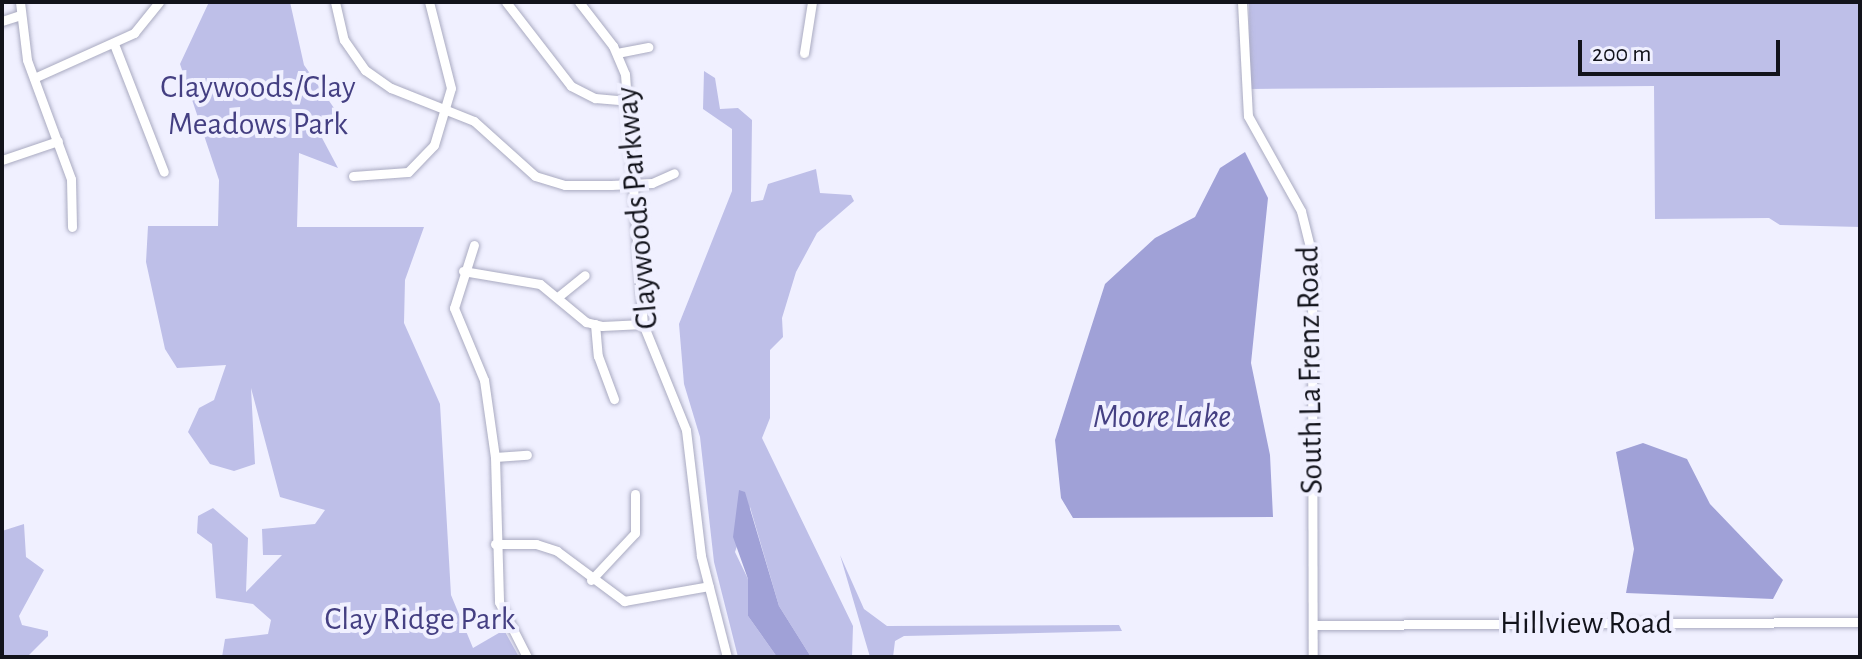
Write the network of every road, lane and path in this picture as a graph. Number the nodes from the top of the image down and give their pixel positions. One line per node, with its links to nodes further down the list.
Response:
1 (20, 2): 9 (street)
2 (159, 2): 11 (street)
3 (335, 2): 17 (street)
4 (429, 2): 17 (street)
5 (506, 2): 16 (street)
6 (579, 2): 13 (street, Claywoods Parkway)
7 (812, 2): 14 (street)
8 (1242, 2): 39 (street, South La Frenz Road)
9 (20, 15): 10 (street); 15 (street)
10 (2, 21)
11 (114, 44): 15 (street); 20 (street)
12 (648, 47): 13 (street)
13 (617, 53): 16 (street, Claywoods Parkway)
14 (804, 53)
15 (34, 78): 18 (street)
16 (628, 101): 23 (street, Claywoods Parkway)
17 (447, 109): 22 (street); 23 (street)
18 (58, 141): 19 (street); 24 (street)
19 (2, 160)
20 (164, 172)
21 (674, 173): 23 (street)
22 (353, 176)
23 (635, 184): 30 (street, Claywoods Parkway)
24 (72, 227)
25 (474, 245): 26 (street)
26 (463, 271): 28 (street); 33 (street)
27 (585, 275): 28 (street)
28 (559, 296): 29 (street)
29 (595, 324): 30 (street); 31 (street)
30 (643, 324): 37 (street, Claywoods Parkway)
31 (614, 399)
32 (527, 455): 33 (street)
33 (495, 457): 35 (street)
34 (635, 494): 36 (street)
35 (495, 544): 36 (street); 40 (street)
36 (591, 580): 37 (street)
37 (709, 586): 41 (street, Claywoods Parkway)
38 (1860, 622): 39 (street, Hillview Road)
39 (1313, 625): 42 (street, South La Frenz Road)
40 (527, 657)
41 (727, 657)
42 (1313, 657)

